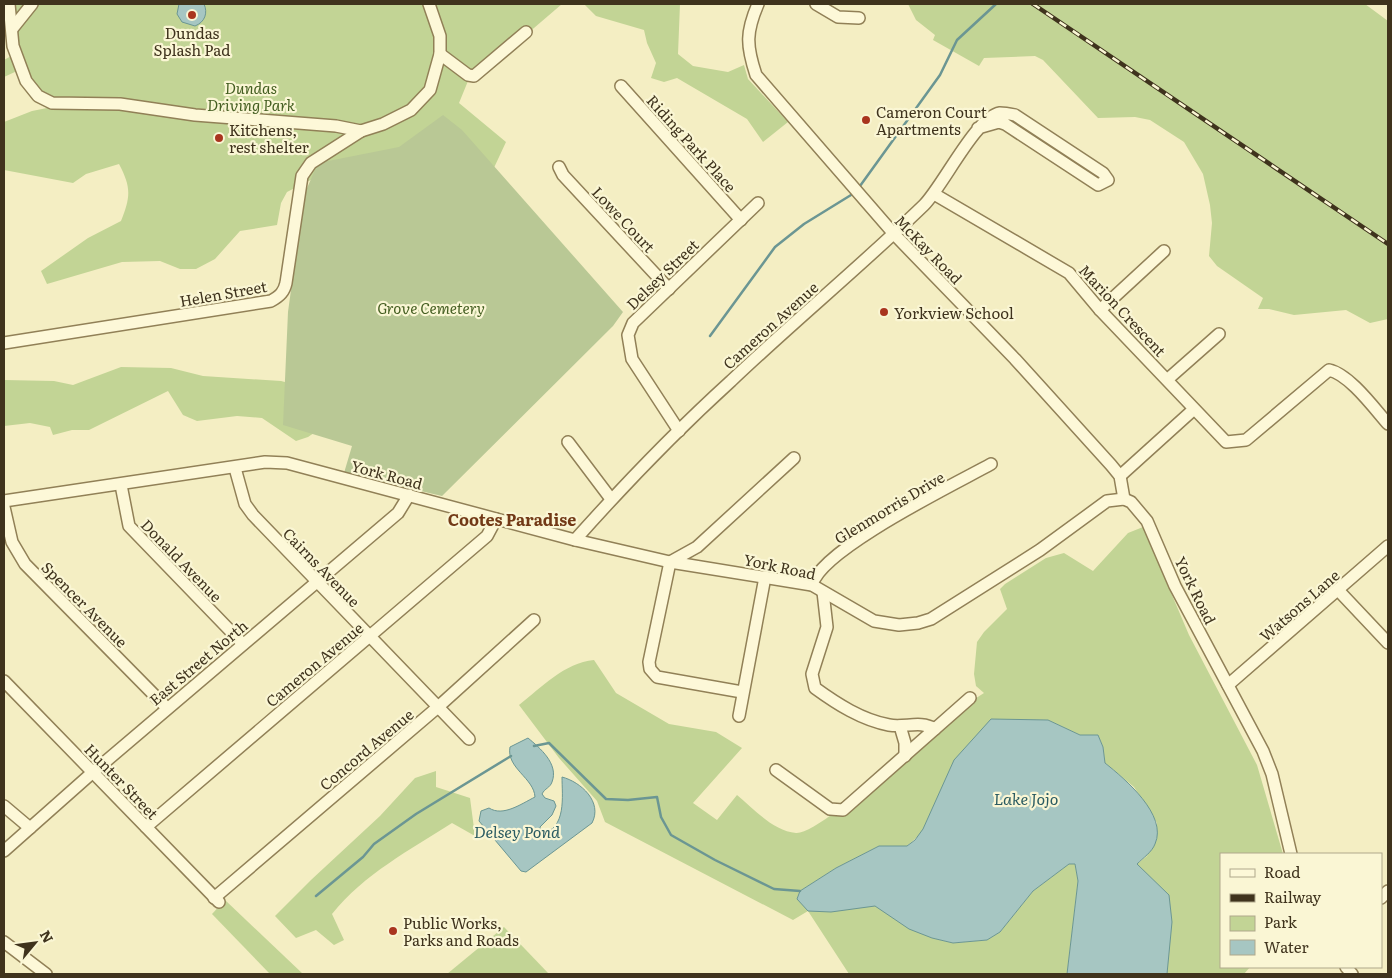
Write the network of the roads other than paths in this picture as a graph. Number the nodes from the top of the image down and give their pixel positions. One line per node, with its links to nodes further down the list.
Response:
1 (9, 4): 7 (street)
2 (32, 4): 7 (street)
3 (429, 4): 9 (street)
4 (758, 4): 17 (street, McKay Road)
5 (816, 4): 6 (street)
6 (860, 18)
7 (12, 29): 12 (street)
8 (526, 32): 9 (street)
9 (440, 54): 12 (street)
10 (621, 86): 16 (street, Riding Park Place)
11 (978, 128): 11 (street, Cameron Avenue); 14 (street, Cameron Avenue)
12 (361, 131): 22 (street, Helen Street)
13 (559, 167): 19 (street, Lowe Court)
14 (934, 194): 17 (street, Cameron Avenue); 20 (street, Marion Crescent)
15 (758, 203): 16 (street, Delsey Street)
16 (741, 220): 19 (street, Delsey Street)
17 (894, 234): 26 (street, Cameron Avenue); 31 (street, McKay Road)
18 (1164, 251): 20 (street)
19 (669, 289): 26 (street, Delsey Street)
20 (1100, 310): 23 (street, Marion Crescent)
21 (1220, 334): 23 (street)
22 (4, 343)
23 (1168, 379): 24 (street, Marion Crescent)
24 (1194, 410): 25 (street, Marion Crescent); 31 (street)
25 (1388, 424)
26 (680, 431): 34 (street, Cameron Avenue)
27 (568, 442): 34 (street)
28 (794, 458): 41 (street)
29 (991, 464): 44 (street, Glenmorris Drive)
30 (235, 468): 32 (street, York Road); 33 (street, York Road); 43 (street, Cairns Avenue)
31 (1120, 476): 35 (street)
32 (121, 485): 36 (street, York Road); 50 (street, Donald Avenue)
33 (409, 495): 38 (street, York Road); 43 (street, East Street North)
34 (611, 499): 39 (street, Cameron Avenue)
35 (1124, 499): 46 (street, York Road); 52 (street, York Road)
36 (4, 501)
37 (4, 507): 56 (street, Spencer Avenue)
38 (496, 519): 39 (street, York Road); 48 (street, Cameron Avenue)
39 (575, 540): 41 (street, York Road)
40 (1388, 546): 45 (street, Watsons Lane)
41 (670, 562): 42 (street, York Road); 53 (street)
42 (764, 577): 44 (street, York Road); 53 (street)
43 (315, 582): 48 (street, Cairns Avenue); 50 (street, East Street North)
44 (812, 585): 46 (street, York Road)
45 (1338, 590): 49 (street); 52 (street, Watsons Lane)
46 (823, 592): 58 (street)
47 (534, 620): 55 (street, Concord Avenue)
48 (369, 637): 55 (street, Cairns Avenue); 65 (street, Cameron Avenue)
49 (1388, 643)
50 (243, 644): 56 (street, East Street North)
51 (4, 682): 63 (street, Hunter Street)
52 (1228, 684): 68 (street, York Road)
53 (742, 692): 57 (street)
54 (970, 698): 59 (street)
55 (438, 707): 60 (street, Cairns Avenue); 69 (street, Concord Avenue)
56 (167, 708): 63 (street, East Street North)
57 (739, 716)
58 (900, 726): 59 (street); 61 (street)
59 (935, 729): 61 (street)
60 (469, 739)
61 (905, 756): 62 (street)
62 (776, 770)
63 (92, 773): 65 (street, Hunter Street); 66 (street, East Street North)
64 (4, 806): 66 (street)
65 (146, 827): 69 (street, Hunter Street)
66 (30, 828): 67 (street, East Street North)
67 (4, 851)
68 (1291, 853)
69 (217, 900)
70 (4, 942): 71 (street)
71 (46, 974)

